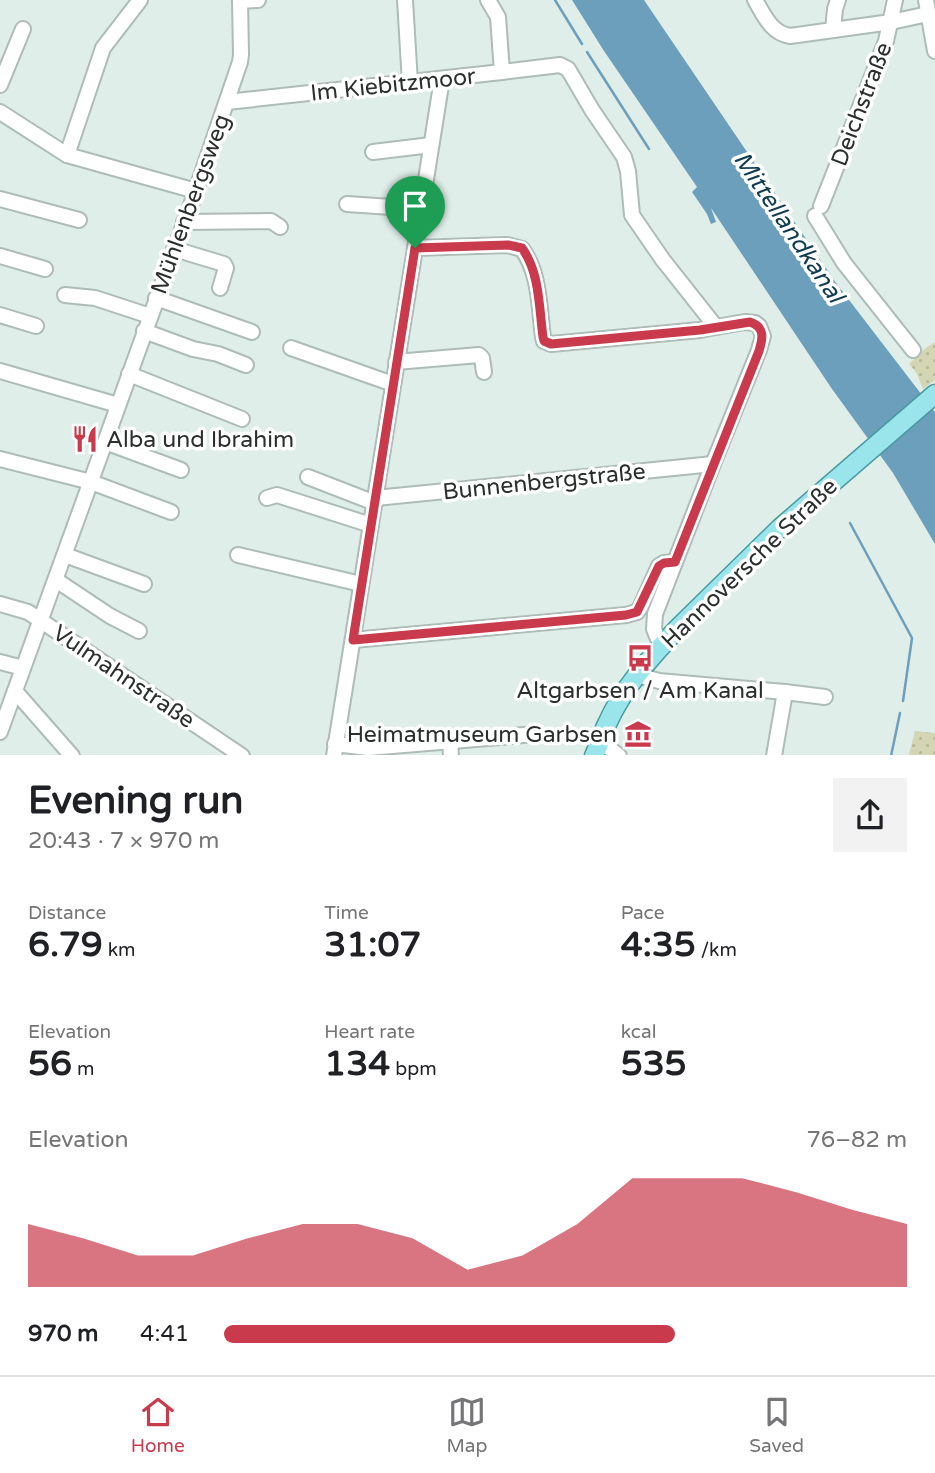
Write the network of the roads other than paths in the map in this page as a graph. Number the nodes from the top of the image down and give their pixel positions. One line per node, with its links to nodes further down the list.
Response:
1 (140, 0): 22 (street)
2 (258, 0): 8 (street)
3 (405, 0): 16 (street)
4 (488, 0): 14 (street)
5 (755, 0): 12 (street)
6 (838, 0): 12 (street)
7 (895, 0): 10 (street, Deichstraße)
8 (240, 1): 18 (street, Mühlenbergsweg)
9 (927, 7): 10 (street); 13 (street)
10 (891, 22): 12 (street); 44 (street, Deichstraße)
11 (23, 29): 17 (street)
12 (833, 30)
13 (935, 51)
14 (502, 72): 15 (street, Im Kiebitzmoor); 40 (street, Im Kiebitzmoor)
15 (442, 79): 16 (street, Im Kiebitzmoor); 20 (street)
16 (410, 83): 18 (street, Im Kiebitzmoor)
17 (0, 85)
18 (227, 102): 23 (street, Mühlenbergsweg)
19 (0, 112): 22 (street)
20 (431, 145): 21 (street); 26 (street)
21 (373, 152)
22 (67, 155): 23 (street)
23 (196, 191): 28 (street, Mühlenbergsweg)
24 (0, 199): 27 (street)
25 (346, 204): 26 (street)
26 (422, 209): 30 (street)
27 (79, 220)
28 (184, 222): 29 (street); 31 (street, Mühlenbergsweg)
29 (280, 226)
30 (415, 248): 40 (street); 45 (street)
31 (174, 249): 34 (street); 36 (street, Mühlenbergsweg)
32 (0, 256): 33 (street)
33 (45, 269)
34 (220, 288)
35 (65, 295): 38 (street)
36 (156, 298): 38 (street, Mühlenbergsweg); 42 (street)
37 (0, 315): 39 (street)
38 (150, 316): 41 (street, Mühlenbergsweg)
39 (36, 326)
40 (716, 327): 56 (street)
41 (144, 331): 46 (street); 49 (street, Mühlenbergsweg)
42 (252, 332)
43 (291, 348): 50 (street)
44 (913, 350)
45 (396, 362): 48 (street); 50 (street)
46 (246, 365)
47 (0, 371): 52 (street)
48 (484, 372)
49 (129, 374): 52 (street, Mühlenbergsweg); 53 (street)
50 (393, 384): 61 (street)
51 (934, 395): 74 (main road, Hannoversche Straße)
52 (118, 405): 54 (street, Mühlenbergsweg)
53 (242, 419)
54 (104, 442): 57 (street); 59 (street, Mühlenbergsweg)
55 (0, 459): 59 (street)
56 (713, 464): 61 (street, Bunnenbergstraße); 66 (street)
57 (181, 470)
58 (308, 477): 61 (street)
59 (91, 482): 62 (street); 64 (street, Mühlenbergsweg)
60 (267, 498): 63 (street)
61 (375, 500): 63 (street)
62 (171, 512)
63 (371, 525): 69 (street)
64 (65, 555): 67 (street, Mühlenbergsweg); 68 (street)
65 (238, 555): 69 (street)
66 (675, 562): 73 (street); 74 (street)
67 (55, 580): 71 (street, Mühlenbergsweg); 72 (street)
68 (144, 584)
69 (361, 584): 73 (street)
70 (0, 604): 71 (street, Vulmahnstraße)
71 (40, 620): 76 (street, Mühlenbergsweg); 87 (street, Vulmahnstraße)
72 (139, 631)
73 (353, 640): 85 (street)
74 (660, 646): 77 (main road, Hannoversche Straße)
75 (0, 662): 76 (street)
76 (23, 668): 78 (street, Mühlenbergsweg)
77 (637, 675): 79 (street); 84 (main road, Hannoversche Straße)
78 (15, 691): 81 (street, Mühlenbergsweg); 86 (street)
79 (785, 692): 80 (street); 90 (street)
80 (825, 697)
81 (1, 725)
82 (536, 734): 83 (street)
83 (450, 740): 85 (street); 88 (street)
84 (597, 748): 89 (street)
85 (334, 750)
86 (72, 755)
87 (242, 755)
88 (451, 755)
89 (619, 755)
90 (774, 755)

